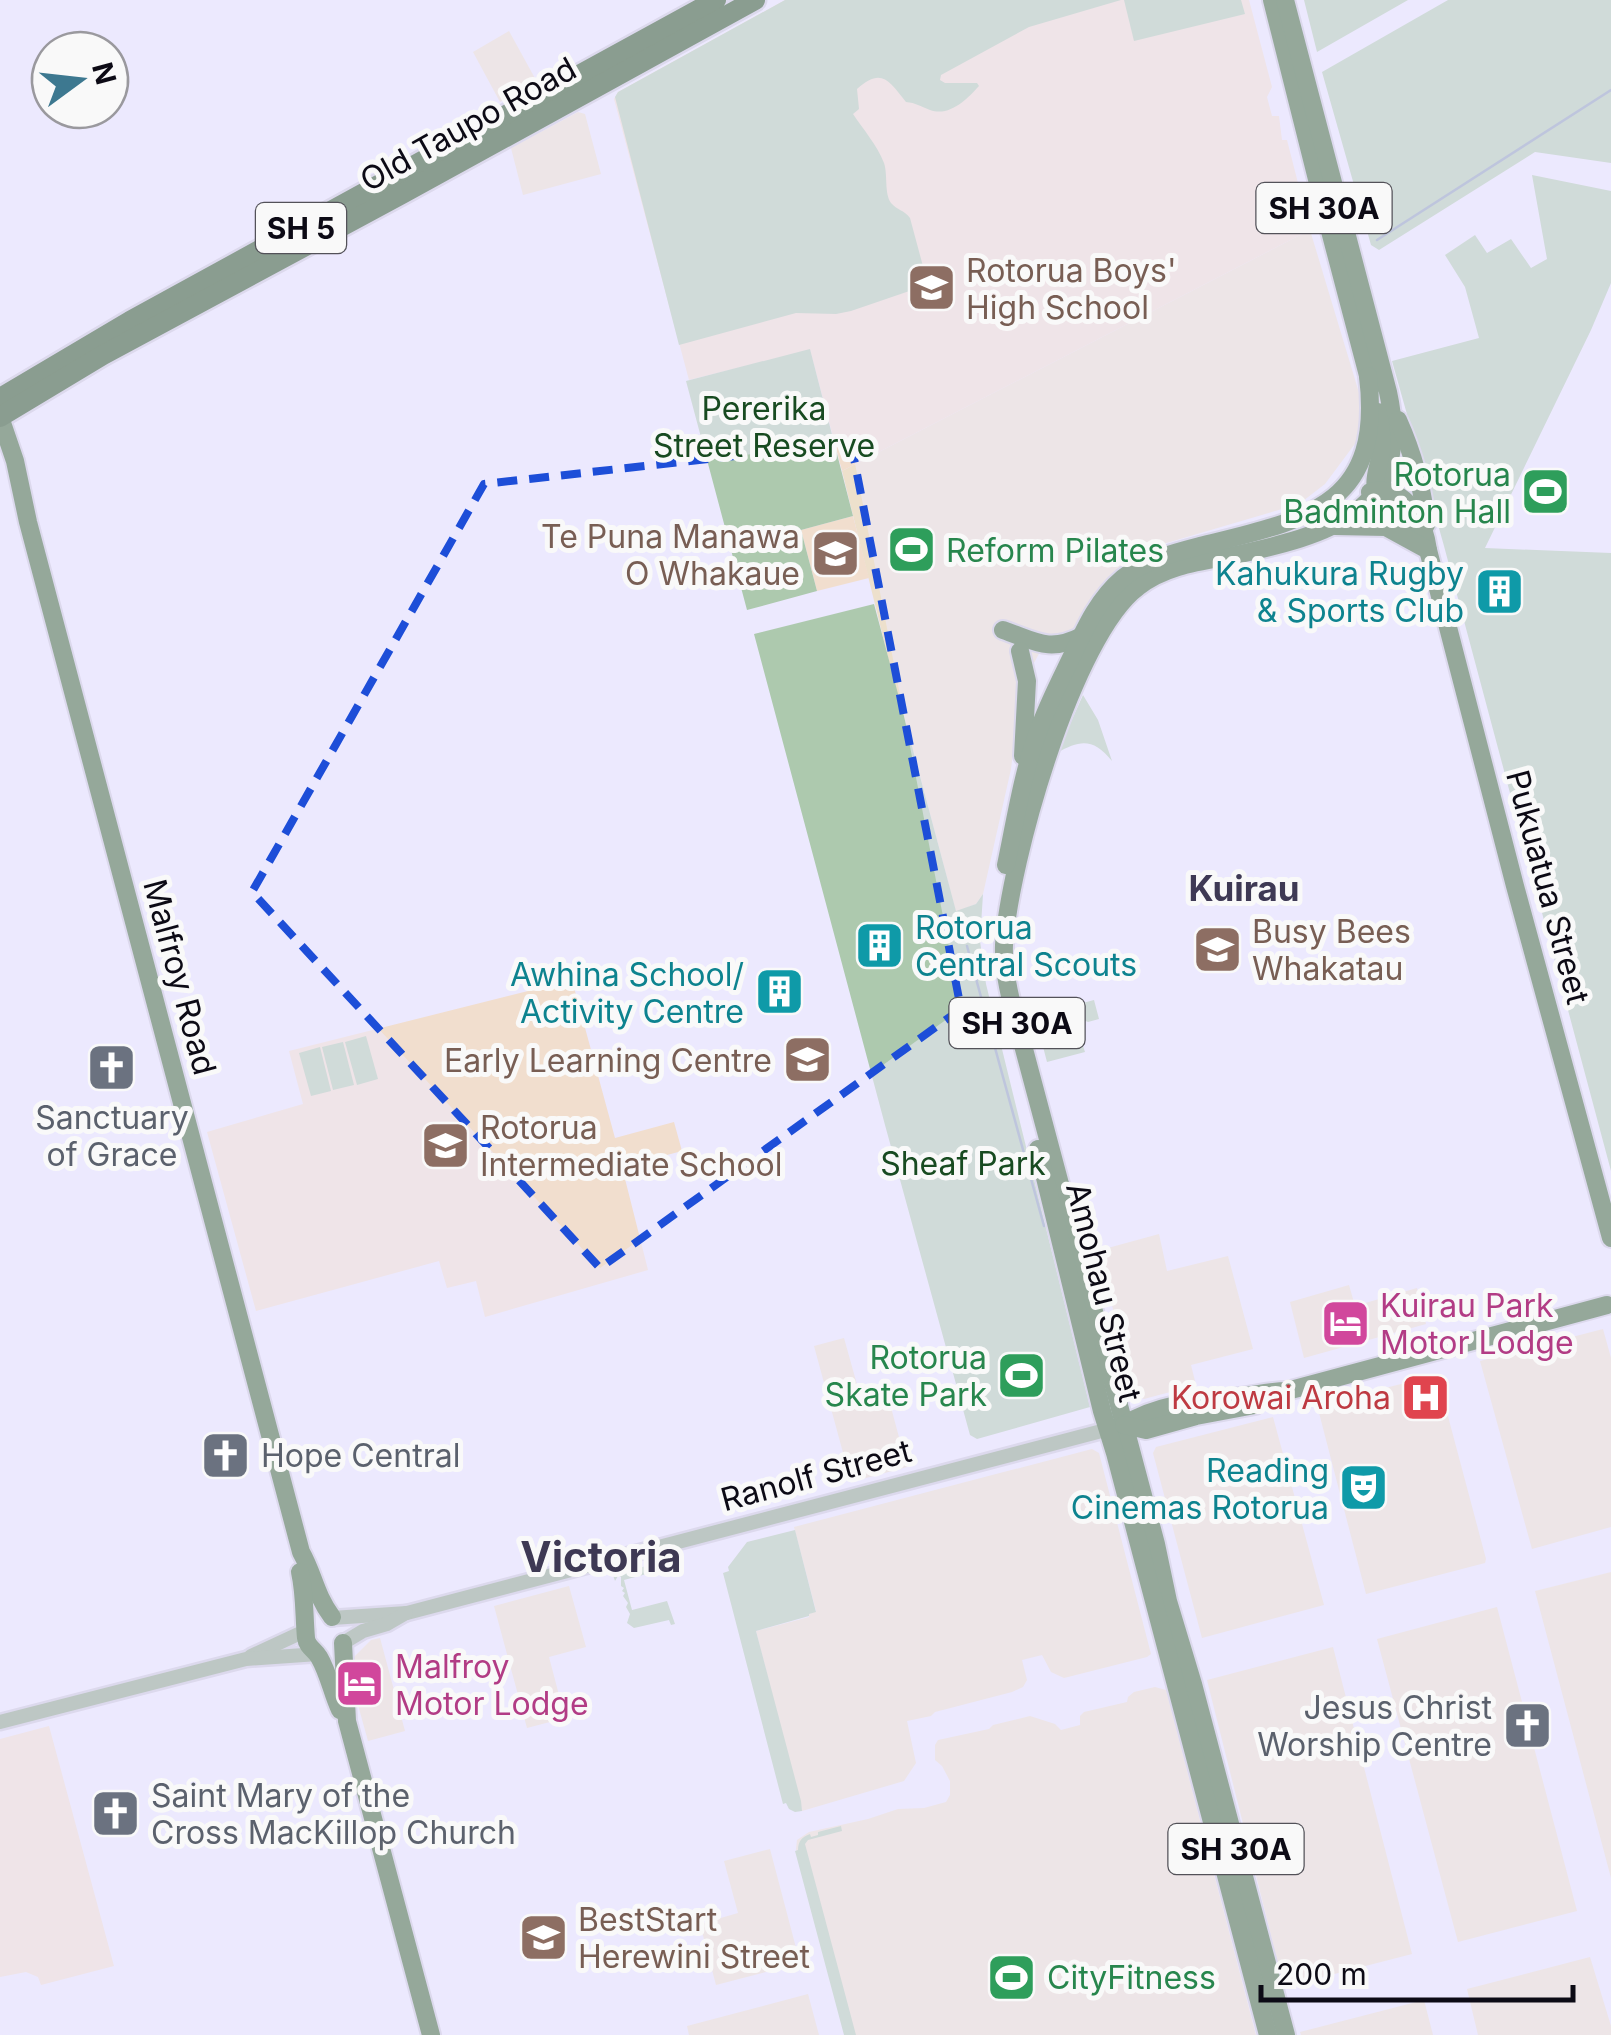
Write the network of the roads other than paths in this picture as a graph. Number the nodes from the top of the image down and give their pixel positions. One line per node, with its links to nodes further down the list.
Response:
1 (716, 0): 5 (highway, Old Taupo Road / SH 5)
2 (755, 0): 5 (highway, Old Taupo Road / SH 5)
3 (1272, 0): 6 (main road, SH 30A)
4 (1285, 0): 8 (main road, SH 30A)
5 (398, 185): 7 (highway, Old Taupo Road / SH 5); 9 (highway, Old Taupo Road / SH 5)
6 (1368, 376): 10 (main road); 11 (main road, Amohau Street / SH 30A)
7 (0, 398)
8 (1392, 406): 10 (main road, SH 30A); 13 (main road)
9 (0, 417): 22 (main road, Malfroy Road)
10 (1377, 490): 11 (main road); 12 (main road, Amohau Street / SH 30A); 13 (main road, Pukuatua Street)
11 (1309, 514): 15 (main road, Amohau Street / SH 30A)
12 (1335, 526): 13 (main road); 20 (main road, Amohau Street / SH 30A)
13 (1427, 542): 18 (main road, Pukuatua Street)
14 (1002, 630): 15 (main road)
15 (1082, 636): 17 (main road, Amohau Street / SH 30A)
16 (1020, 651): 17 (main road)
17 (1022, 786): 20 (main road, Amohau Street / SH 30A)
18 (1611, 1238)
19 (1610, 1302): 21 (main road, Ranolf Street)
20 (1084, 1309): 21 (main road, Amohau Street / SH 30A)
21 (1116, 1427): 23 (street, Ranolf Street); 32 (main road, Amohau Street / SH 30A); 33 (main road, Amohau Street / SH 30A)
22 (301, 1552): 24 (main road, Malfroy Road); 25 (main road, Malfroy Road)
23 (407, 1613): 24 (street, Ranolf Street); 26 (street, Ranolf Street)
24 (332, 1618): 25 (main road); 26 (main road)
25 (307, 1630): 27 (main road); 28 (street)
26 (343, 1643): 27 (main road); 29 (main road)
27 (318, 1654): 28 (street); 29 (main road)
28 (246, 1658): 30 (street)
29 (348, 1720): 31 (main road)
30 (0, 1722)
31 (430, 2035)
32 (1268, 2035)
33 (1286, 2035)

